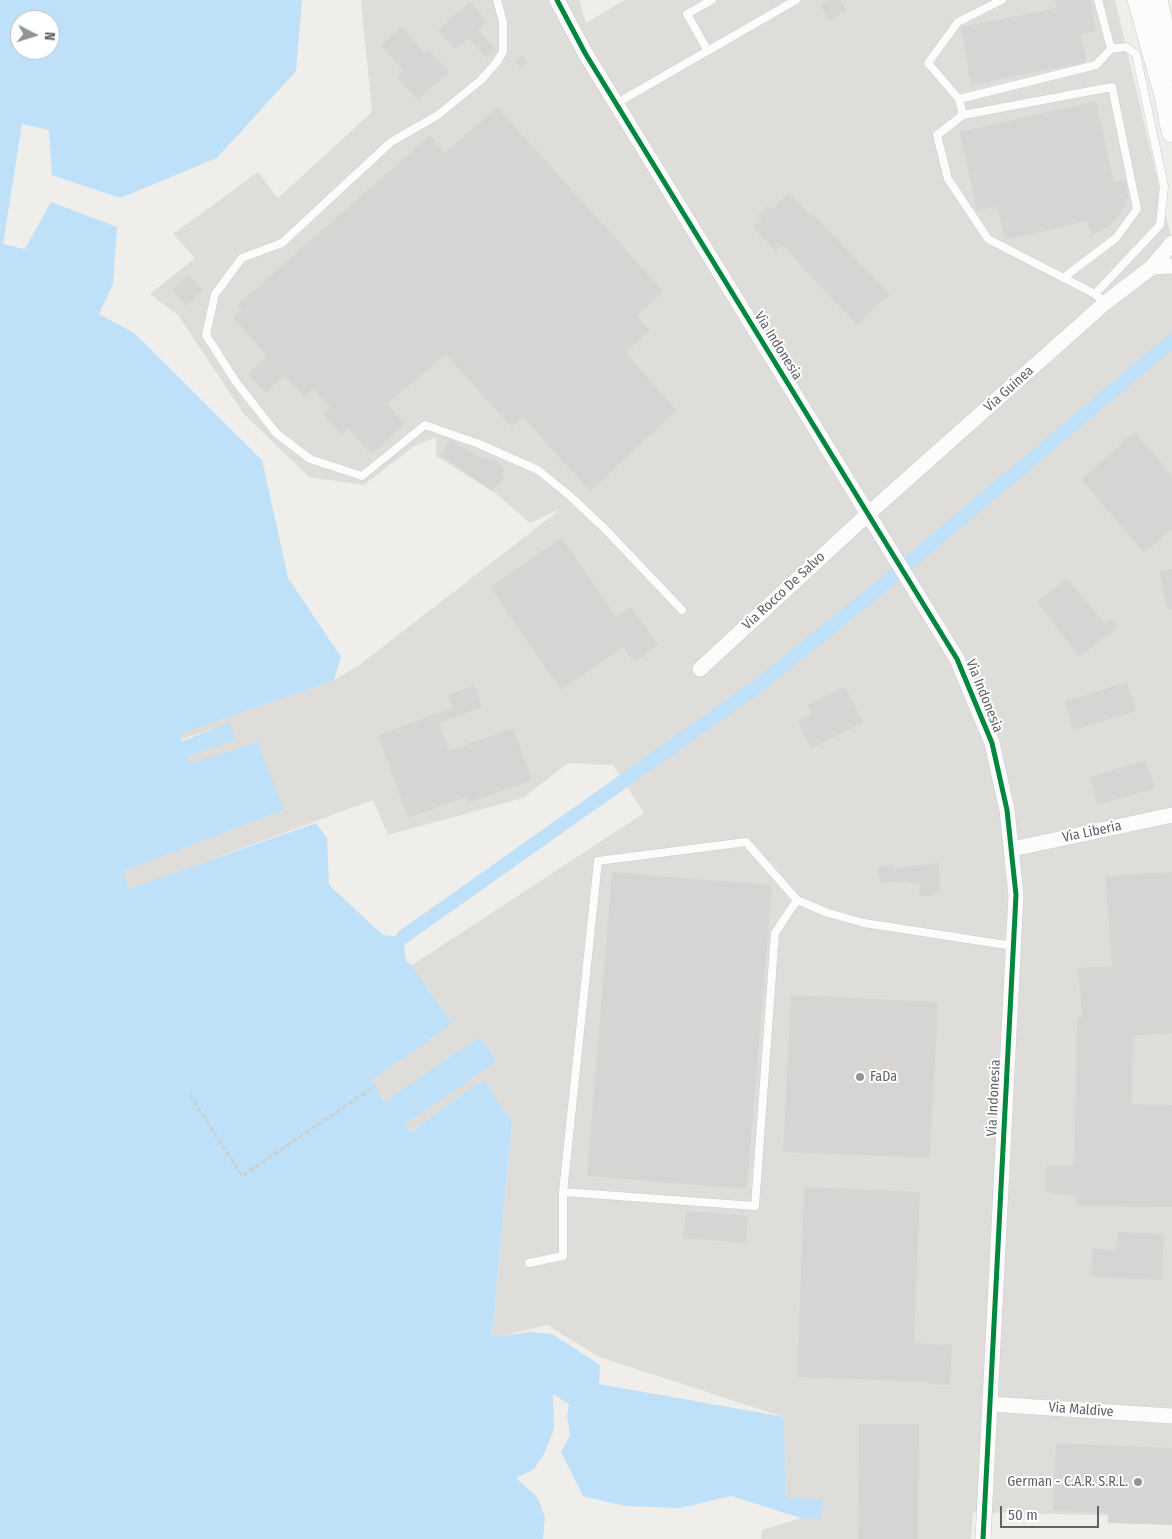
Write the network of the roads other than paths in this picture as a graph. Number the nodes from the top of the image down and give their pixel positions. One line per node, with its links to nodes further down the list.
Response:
1 (497, 0): 22 (lane)
2 (557, 0): 13 (street, Via Indonesia)
3 (712, 0): 10 (lane)
4 (796, 0): 10 (lane)
5 (1002, 0): 12 (lane)
6 (1098, 0): 9 (lane)
7 (1138, 0): 15 (main road)
8 (1157, 0): 11 (main road)
9 (1111, 50): 12 (lane); 20 (lane)
10 (708, 51): 13 (lane)
11 (1172, 70)
12 (959, 99): 14 (lane)
13 (617, 103): 21 (street, Via Indonesia)
14 (963, 115): 19 (lane); 19 (lane)
15 (1172, 132)
16 (1172, 243): 18 (street, Via Guinea)
17 (1172, 266): 18 (street)
18 (1152, 267): 20 (street, Via Guinea)
19 (1064, 278): 20 (lane)
20 (1100, 298): 21 (street, Via Guinea)
21 (868, 514): 23 (street, Via Rocco De Salvo); 25 (street, Via Indonesia)
22 (682, 610)
23 (700, 669)
24 (1172, 815): 25 (street, Via Liberia)
25 (1012, 849): 27 (street, Via Indonesia)
26 (797, 900): 27 (lane); 28 (lane); 28 (lane)
27 (1013, 946): 30 (street, Via Indonesia)
28 (563, 1192): 29 (lane)
29 (530, 1263)
30 (990, 1404): 31 (street, Via Maldive); 32 (street, Via Indonesia)
31 (1172, 1416)
32 (983, 1539)

